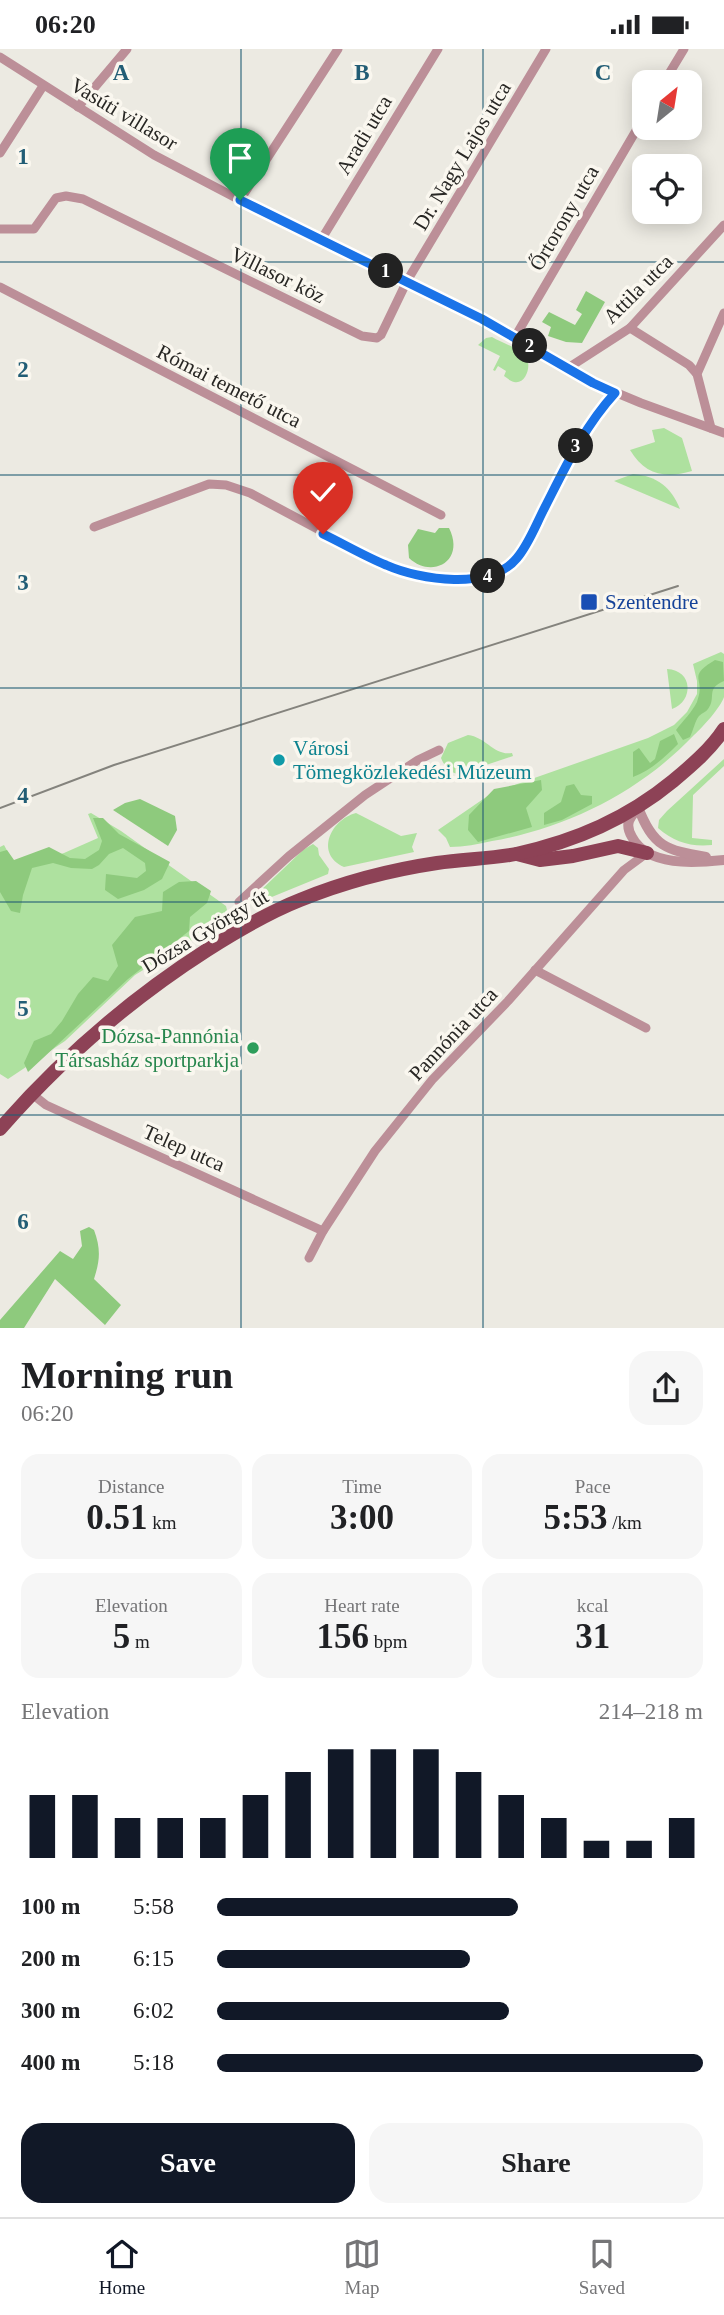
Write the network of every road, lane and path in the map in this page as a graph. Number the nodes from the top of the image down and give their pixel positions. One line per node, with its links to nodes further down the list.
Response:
1 (127, 49): 9 (street)
2 (338, 49): 12 (street)
3 (438, 49): 15 (street, Aradi utca)
4 (546, 49): 16 (street, Dr. Nagy Lajos utca)
5 (684, 49): 7 (street)
6 (0, 57): 8 (street, Vasúti villasor)
7 (671, 70)
8 (43, 86): 9 (street, Vasúti villasor); 11 (street)
9 (78, 107): 12 (street, Vasúti villasor)
10 (632, 137): 20 (street, Őrtorony utca)
11 (0, 153)
12 (240, 200): 15 (street, Vasúti villasor)
13 (724, 225): 19 (street, Attila utca)
14 (0, 229): 16 (street, Villasor köz)
15 (321, 240): 16 (street, Vasúti villasor)
16 (407, 281): 20 (street, Vasúti villasor)
17 (0, 287): 26 (street, Római temető utca)
18 (724, 313): 22 (street)
19 (630, 328): 21 (street, Attila utca); 22 (street)
20 (515, 337): 21 (street, Vasúti villasor)
21 (568, 368): 23 (street, Vasúti villasor)
22 (697, 375): 24 (street)
23 (615, 393): 24 (street, Vasúti villasor); 27 (street)
24 (711, 428): 25 (street, Vasúti villasor)
25 (724, 433)
26 (441, 515)
27 (94, 527)
28 (724, 729): 30 (main road, Dózsa György út)
29 (439, 750): 34 (street)
30 (638, 807): 31 (street); 32 (main road, Dózsa György út); 33 (street)
31 (647, 853): 32 (main road); 33 (street); 35 (street, Pannónia utca)
32 (515, 854): 34 (main road, Dózsa György út)
33 (723, 860)
34 (248, 924): 37 (main road, Dózsa György út)
35 (536, 970): 36 (street); 39 (street, Pannónia utca)
36 (646, 1027)
37 (32, 1094): 38 (main road, Dózsa György út); 39 (street, Telep utca)
38 (0, 1129)
39 (323, 1230): 40 (street, Pannónia utca)
40 (309, 1258)

